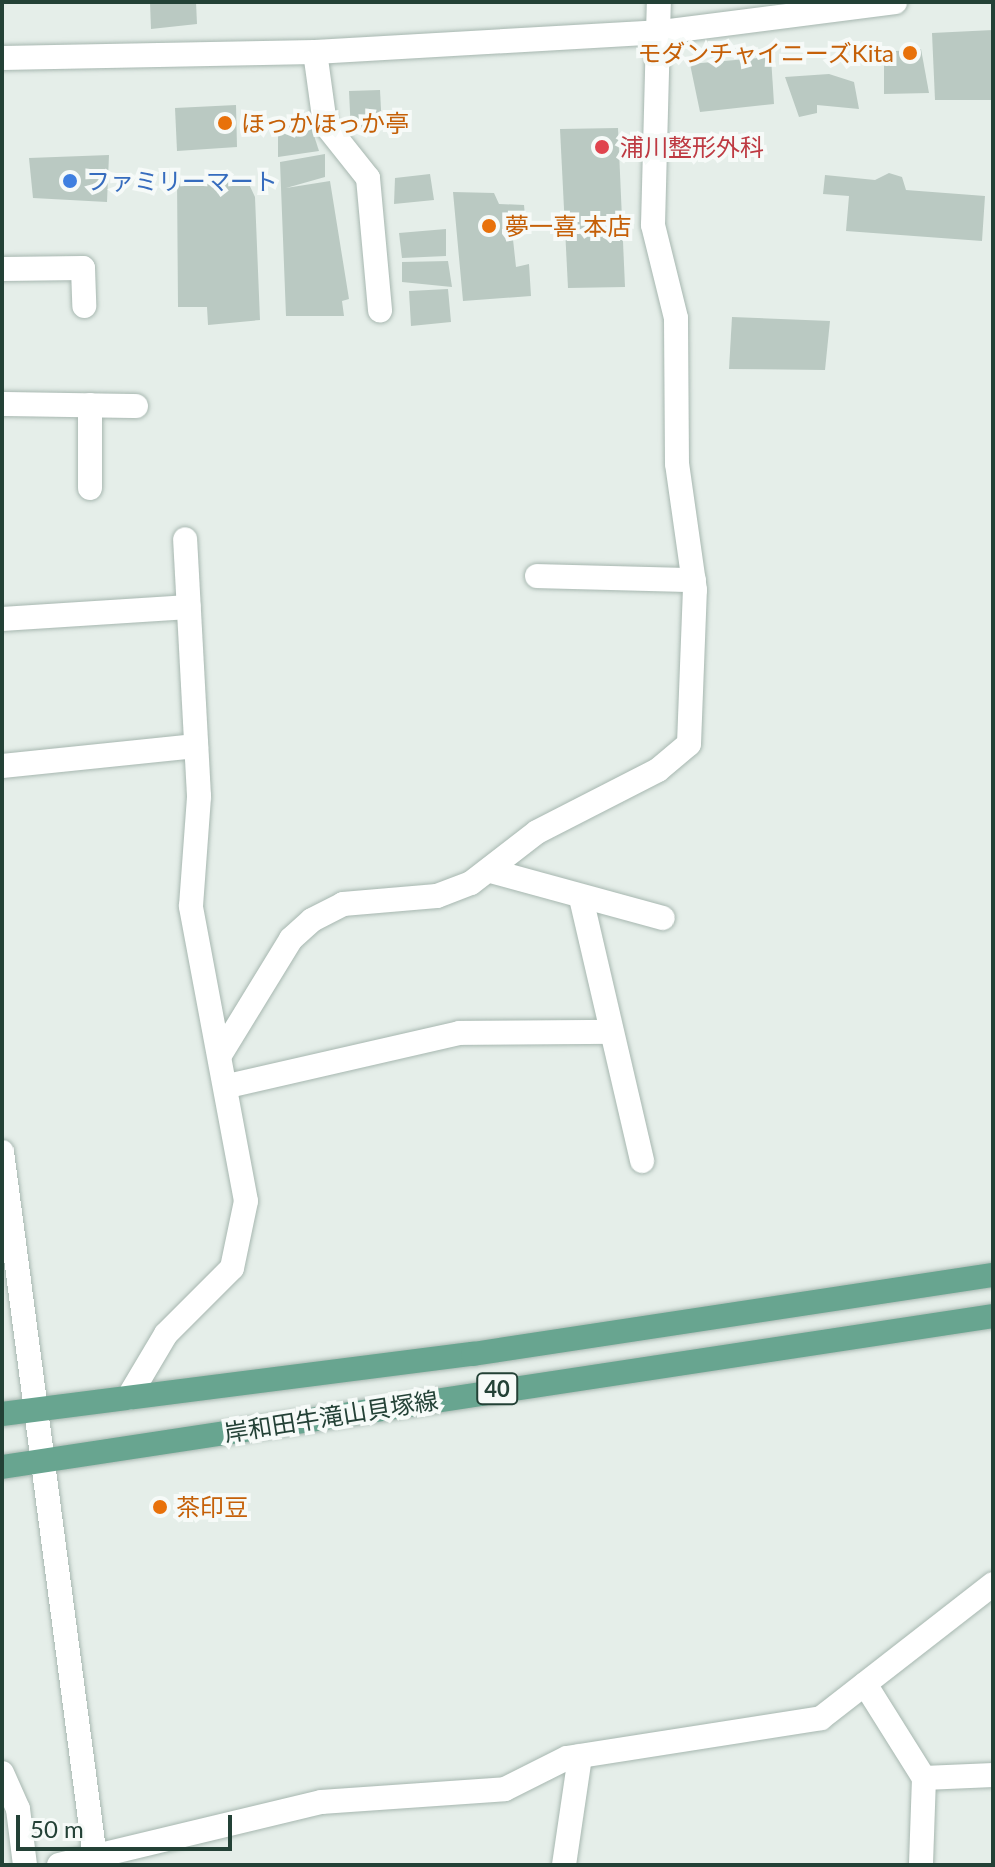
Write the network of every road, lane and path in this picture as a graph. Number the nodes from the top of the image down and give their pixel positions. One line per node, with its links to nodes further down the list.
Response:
1 (659, 2): 3 (street)
2 (895, 2): 3 (street)
3 (662, 32): 4 (street); 15 (street)
4 (315, 52): 5 (street); 8 (street)
5 (2, 58)
6 (2, 269): 7 (street)
7 (84, 306)
8 (380, 310)
9 (2, 404): 10 (street)
10 (90, 405): 11 (street); 12 (street)
11 (136, 406)
12 (90, 488)
13 (185, 539): 16 (street)
14 (537, 576): 15 (street)
15 (694, 580): 20 (street)
16 (189, 607): 17 (street); 18 (street)
17 (2, 619)
18 (196, 746): 19 (street); 24 (street)
19 (2, 766)
20 (491, 871): 21 (street); 24 (street)
21 (581, 898): 22 (street); 23 (street)
22 (663, 918)
23 (610, 1032): 25 (street); 27 (street)
24 (220, 1055): 25 (street)
25 (228, 1086): 30 (street)
26 (2, 1152): 31 (street)
27 (642, 1161)
28 (993, 1275): 30 (main road, 岸和田牛滝山貝塚線 / 40)
29 (993, 1316): 33 (main road, 岸和田牛滝山貝塚線 / 40)
30 (128, 1398): 31 (main road, 岸和田牛滝山貝塚線 / 40)
31 (39, 1409): 32 (main road, 岸和田牛滝山貝塚線 / 40); 33 (street)
32 (2, 1414)
33 (45, 1462): 34 (main road, 岸和田牛滝山貝塚線 / 40); 41 (street)
34 (2, 1467)
35 (993, 1584): 36 (street)
36 (865, 1684): 37 (street); 40 (street)
37 (580, 1756): 41 (street); 44 (street)
38 (2, 1773): 42 (street)
39 (993, 1775): 40 (street)
40 (924, 1778): 45 (street)
41 (95, 1861): 43 (street)
42 (25, 1865)
43 (59, 1865)
44 (564, 1865)
45 (921, 1865)

